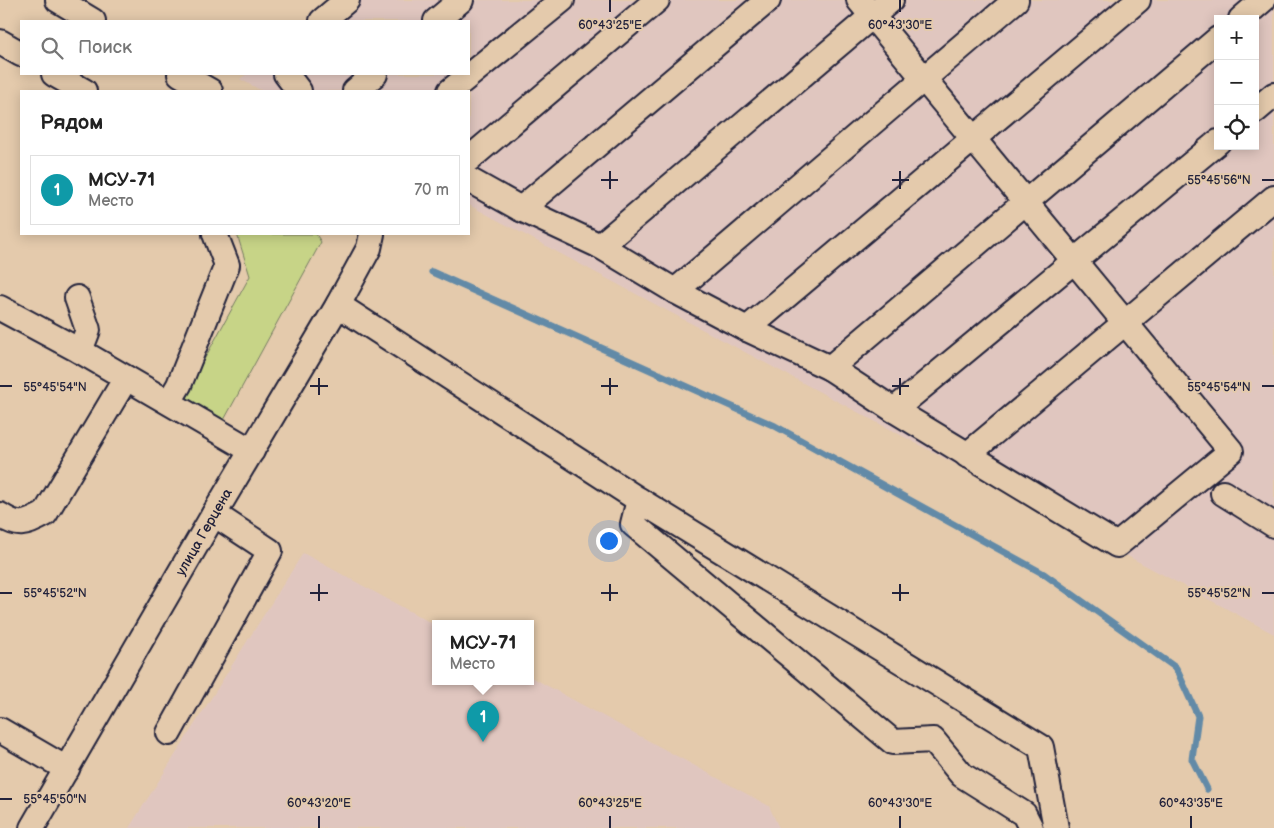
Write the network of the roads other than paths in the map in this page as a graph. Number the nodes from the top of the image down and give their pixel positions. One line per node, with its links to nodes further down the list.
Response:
1 (58, 0): 13 (street)
2 (347, 0): 14 (street)
3 (461, 0): 15 (street)
4 (562, 0): 24 (street)
5 (657, 0): 35 (street)
6 (768, 0): 39 (street)
7 (890, 0): 11 (street)
8 (1016, 0): 25 (street)
9 (1138, 0): 33 (street)
10 (1263, 0): 12 (street)
11 (865, 8): 25 (street); 42 (street)
12 (1246, 15)
13 (91, 20)
14 (323, 20)
15 (437, 20)
16 (0, 42): 18 (street)
17 (1214, 42): 38 (street)
18 (20, 53)
19 (56, 75): 26 (street)
20 (182, 75): 27 (street)
21 (287, 75): 28 (street)
22 (374, 75): 29 (street)
23 (470, 75): 30 (street)
24 (470, 75)
25 (924, 79): 33 (street); 44 (street)
26 (82, 90)
27 (208, 90)
28 (298, 90)
29 (356, 90)
30 (451, 90)
31 (1274, 95): 32 (street)
32 (1259, 108)
33 (973, 138): 38 (street); 49 (street)
34 (1214, 145): 43 (street)
35 (470, 158)
36 (470, 181): 39 (street)
37 (1274, 198): 48 (street)
38 (1026, 202): 43 (street); 51 (street)
39 (521, 209): 42 (street)
40 (215, 235): 53 (street)
41 (372, 235): 46 (street, улица Герцена)
42 (600, 246): 44 (street)
43 (1074, 261): 48 (street); 54 (street)
44 (675, 291): 49 (street)
45 (77, 298): 50 (street)
46 (338, 305): 55 (street, улица Герцена); 58 (street)
47 (0, 308): 50 (street)
48 (1125, 322): 56 (street); 56 (street)
49 (746, 329): 51 (street)
50 (80, 351): 52 (street)
51 (830, 368): 54 (street)
52 (126, 378): 53 (street); 60 (street)
53 (168, 402): 55 (street)
54 (894, 410): 56 (street)
55 (252, 450): 59 (street, улица Герцена)
56 (967, 455)
57 (1223, 493): 61 (street)
58 (639, 500): 66 (street); 67 (street)
59 (214, 514): 63 (street); 64 (street, улица Герцена)
60 (0, 515)
61 (1274, 525)
62 (0, 730): 64 (street)
63 (168, 733)
64 (67, 769): 65 (street, улица Герцена)
65 (32, 828)
66 (1031, 828)
67 (1056, 828)

